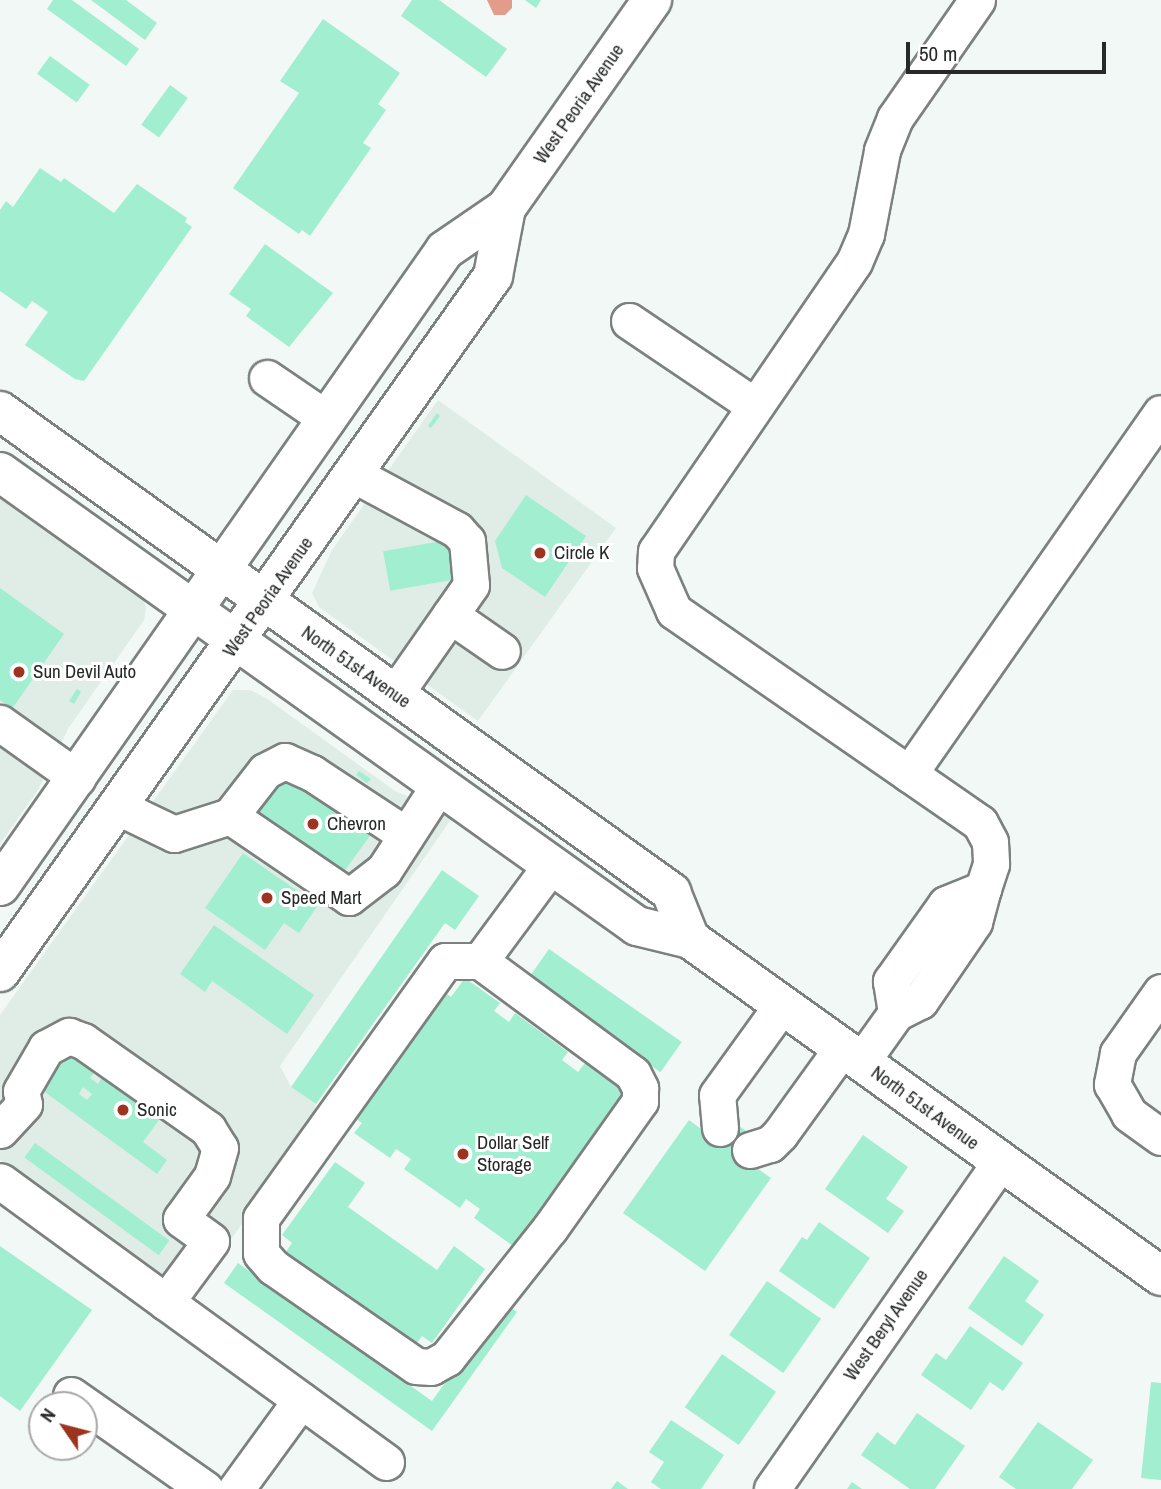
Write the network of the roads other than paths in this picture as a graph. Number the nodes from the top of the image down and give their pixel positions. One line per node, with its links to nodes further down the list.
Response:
1 (652, 0): 3 (main road, West Peoria Avenue)
2 (978, 0): 6 (street)
3 (506, 208): 9 (main road, West Peoria Avenue); 11 (main road, West Peoria Avenue)
4 (629, 321): 6 (street)
5 (267, 377): 9 (street)
6 (755, 406): 20 (street)
7 (0, 411): 12 (main road, North 51st Avenue)
8 (1161, 413): 20 (street)
9 (327, 419): 12 (main road, West Peoria Avenue)
10 (0, 472): 14 (main road, North 51st Avenue)
11 (355, 475): 13 (main road, West Peoria Avenue); 15 (street)
12 (220, 572): 13 (main road, North 51st Avenue); 14 (main road, West Peoria Avenue)
13 (265, 602): 16 (main road, West Peoria Avenue); 18 (main road, North 51st Avenue)
14 (194, 610): 16 (main road, North 51st Avenue); 21 (main road, West Peoria Avenue)
15 (450, 615): 17 (street); 18 (street)
16 (237, 641): 22 (main road, North 51st Avenue); 23 (main road, West Peoria Avenue)
17 (502, 651)
18 (395, 694): 28 (main road, North 51st Avenue)
19 (0, 723): 21 (street)
20 (909, 774): 33 (street)
21 (77, 778): 27 (main road, West Peoria Avenue)
22 (439, 785): 25 (street); 26 (main road, North 51st Avenue)
23 (118, 807): 24 (street); 30 (main road, West Peoria Avenue)
24 (230, 816): 25 (street); 25 (street)
25 (406, 835)
26 (551, 865): 28 (main road, North 51st Avenue); 29 (street)
27 (0, 886)
28 (690, 939): 32 (main road, North 51st Avenue)
29 (480, 961): 29 (street)
30 (0, 972)
31 (1161, 992): 35 (street)
32 (782, 1005): 33 (main road, North 51st Avenue); 33 (street)
33 (851, 1055): 36 (main road, North 51st Avenue)
34 (0, 1130): 39 (street)
35 (1161, 1137)
36 (1000, 1162): 38 (main road, North 51st Avenue); 45 (street, West Beryl Avenue)
37 (0, 1181): 39 (street)
38 (1161, 1276)
39 (166, 1302): 40 (street)
40 (301, 1400): 42 (street); 44 (street)
41 (98, 1414): 43 (street)
42 (386, 1462)
43 (205, 1489)
44 (236, 1489)
45 (772, 1489)

